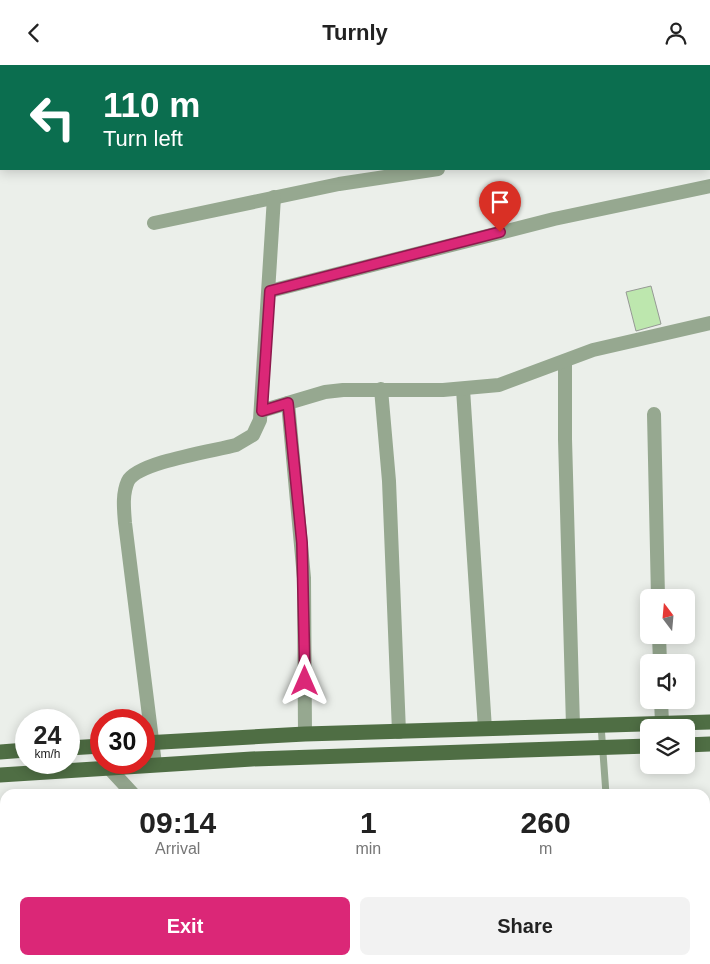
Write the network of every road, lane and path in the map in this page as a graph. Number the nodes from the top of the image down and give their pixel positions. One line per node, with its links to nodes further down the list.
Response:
1 (432, 170): 3 (street)
2 (710, 186): 5 (street)
3 (274, 197): 4 (street); 5 (street)
4 (154, 223)
5 (270, 291): 11 (street)
6 (710, 323): 7 (street)
7 (565, 361): 9 (street); 19 (street)
8 (380, 389): 9 (street); 10 (street); 21 (street)
9 (464, 389): 20 (street)
10 (288, 403): 11 (street); 22 (street)
11 (262, 411): 14 (street)
12 (654, 414): 13 (street)
13 (658, 589)
14 (144, 709)
15 (695, 722): 16 (main road)
16 (710, 722)
17 (640, 724): 18 (main road)
18 (601, 725): 19 (main road); 27 (lane)
19 (573, 727): 20 (main road)
20 (485, 729): 21 (main road)
21 (399, 732): 22 (main road)
22 (305, 734): 23 (main road)
23 (155, 743)
24 (710, 744): 25 (main road)
25 (695, 745)
26 (640, 746): 27 (main road)
27 (601, 747): 30 (main road); 35 (lane)
28 (15, 751): 29 (main road)
29 (0, 752)
30 (156, 764)
31 (90, 769): 33 (main road)
32 (115, 774): 34 (street)
33 (0, 775)
34 (128, 789)
35 (605, 789)

